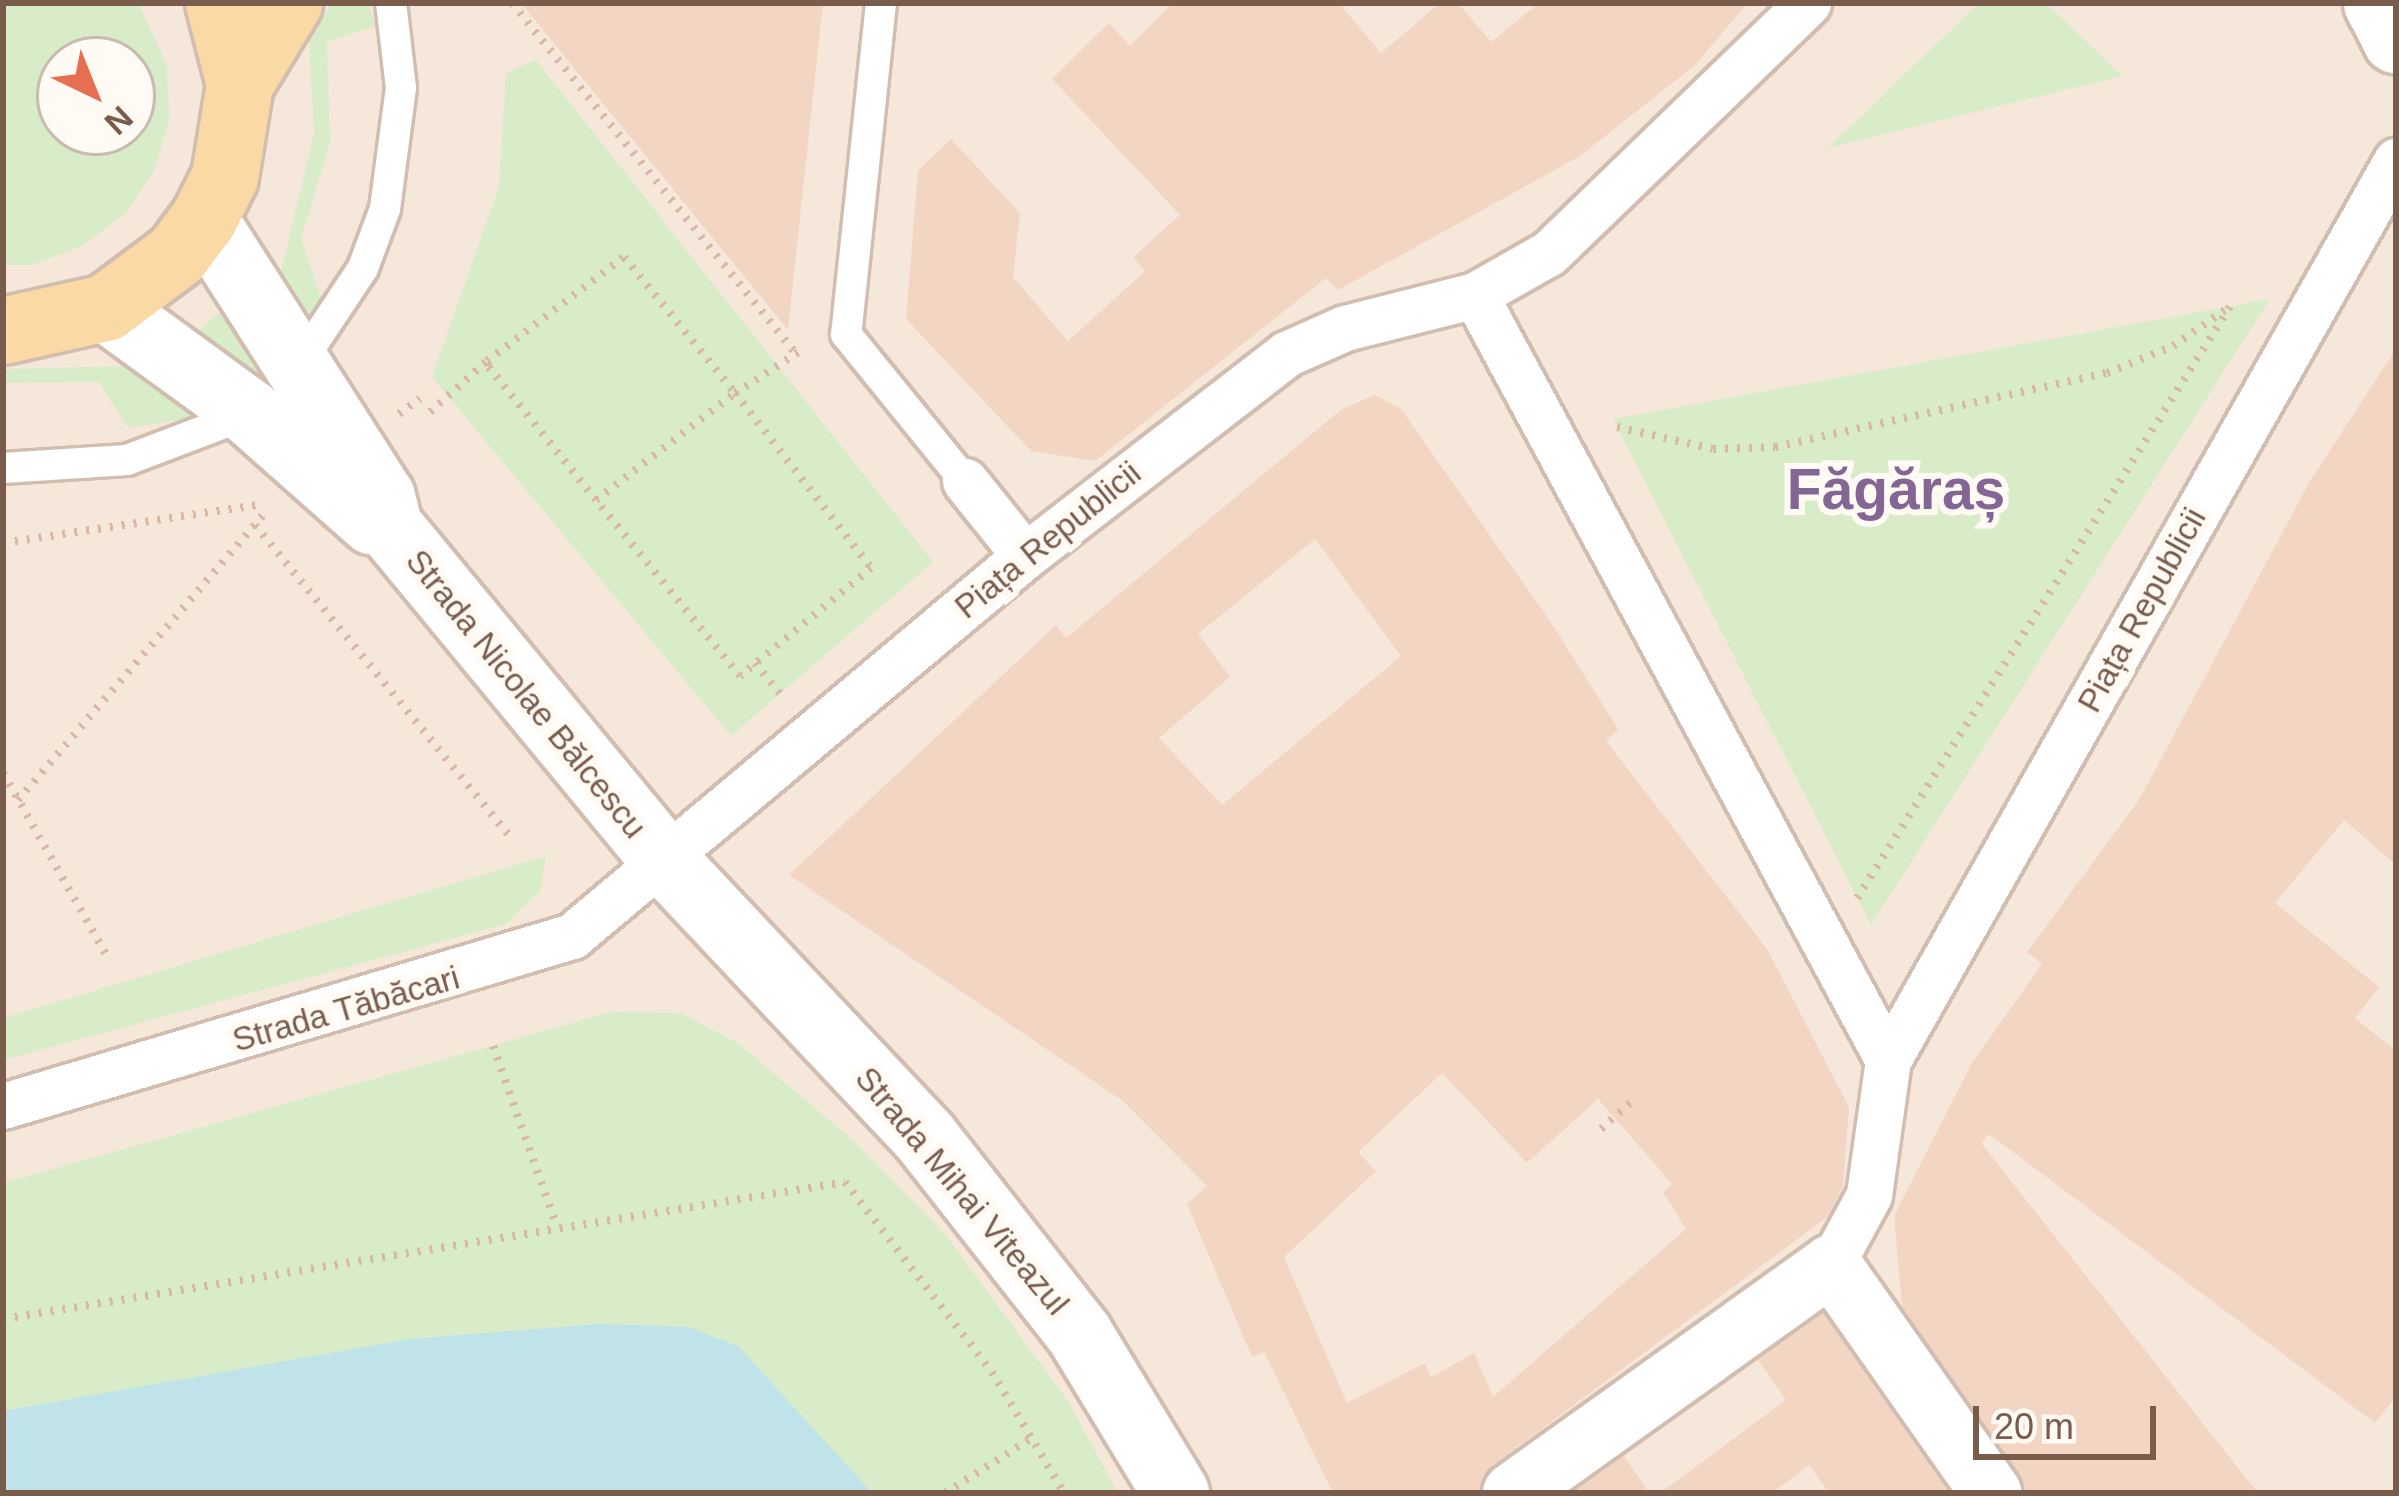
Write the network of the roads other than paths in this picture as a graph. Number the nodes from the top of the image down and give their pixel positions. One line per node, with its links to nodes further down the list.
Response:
1 (219, 3): 8 (main road)
2 (289, 3): 8 (main road)
3 (391, 3): 14 (lane)
4 (881, 3): 17 (lane)
5 (1808, 3): 11 (street, Piața Republicii)
6 (2377, 3): 7 (street)
7 (2396, 40)
8 (240, 84): 10 (main road)
9 (2396, 161): 21 (street, Piața Republicii)
10 (204, 219): 12 (main road); 14 (street, Strada Nicolae Bălcescu)
11 (1474, 296): 19 (street, Piața Republicii); 21 (street)
12 (106, 308): 13 (main road); 15 (street, Strada Nicolae Bălcescu)
13 (3, 331)
14 (296, 369): 18 (street, Strada Nicolae Bălcescu)
15 (250, 413): 16 (lane); 18 (street, Strada Nicolae Bălcescu)
16 (3, 468)
17 (964, 481): 19 (street)
18 (388, 526): 20 (street, Strada Nicolae Bălcescu)
19 (1025, 556): 20 (street, Piața Republicii)
20 (664, 861): 22 (street, Strada Tăbăcari); 24 (street, Strada Mihai Viteazul)
21 (1888, 1060): 23 (street, Piața Republicii)
22 (3, 1106)
23 (1831, 1265): 25 (street); 26 (street)
24 (1176, 1493)
25 (1513, 1493)
26 (1991, 1493)

